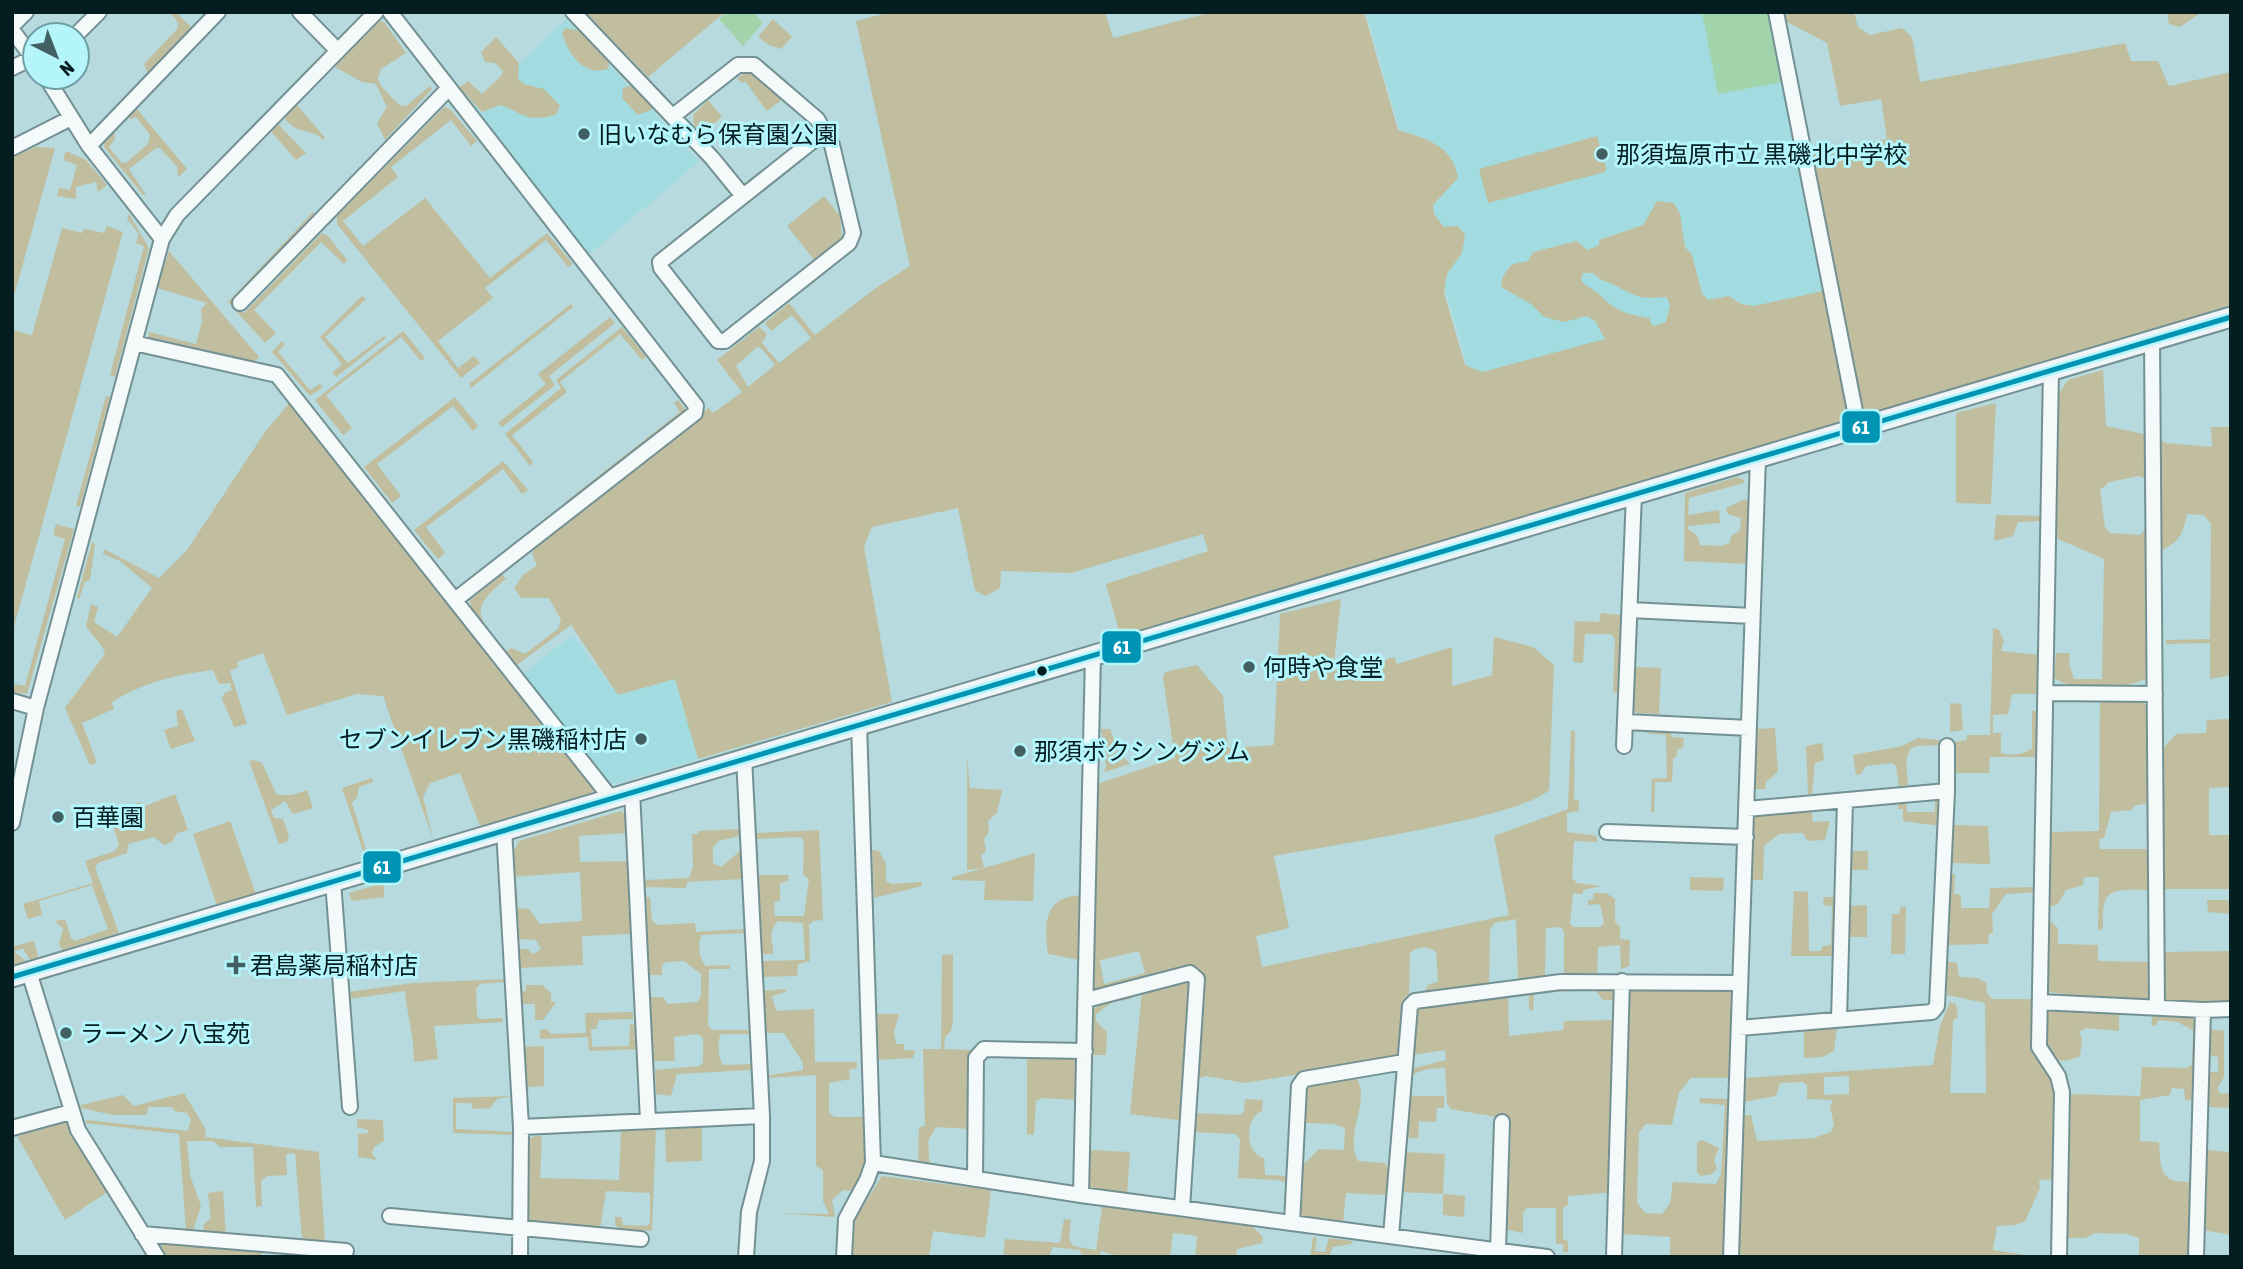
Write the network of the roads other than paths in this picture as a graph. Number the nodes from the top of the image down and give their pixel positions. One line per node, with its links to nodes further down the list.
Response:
1 (26, 12): 8 (street)
2 (218, 12): 15 (street)
3 (300, 12): 9 (street)
4 (376, 12): 9 (street)
5 (390, 12): 10 (street)
6 (573, 12): 12 (street)
7 (1776, 12): 24 (street)
8 (12, 28)
9 (338, 51): 18 (street)
10 (449, 88): 19 (street); 27 (street)
11 (55, 91): 13 (street)
12 (673, 116): 14 (street); 17 (street)
13 (71, 118): 15 (street); 16 (street)
14 (824, 132): 17 (street); 17 (street)
15 (89, 146): 18 (street)
16 (12, 148)
17 (743, 196)
18 (162, 239): 22 (street)
19 (240, 303)
20 (2231, 317): 21 (main road)
21 (2152, 339): 23 (main road); 32 (street)
22 (134, 343): 27 (street); 34 (street)
23 (2051, 370): 24 (main road); 31 (street)
24 (1858, 426): 25 (main road)
25 (1758, 457): 26 (main road); 29 (street)
26 (1634, 493): 28 (street); 30 (main road)
27 (455, 600): 43 (street)
28 (1630, 610): 29 (street); 35 (street)
29 (1752, 616): 37 (street)
30 (1093, 654): 36 (main road); 54 (street)
31 (2046, 693): 32 (street); 55 (street)
32 (2155, 694): 56 (street)
33 (12, 701): 34 (street)
34 (36, 708): 46 (street)
35 (1626, 722): 37 (street); 38 (street)
36 (859, 723): 40 (main road); 70 (street)
37 (1749, 728): 45 (street)
38 (1624, 746)
39 (1947, 746): 42 (street)
40 (744, 757): 41 (main road); 65 (street)
41 (632, 791): 43 (main road); 66 (street)
42 (1947, 791): 44 (street); 59 (street)
43 (610, 797): 47 (main road)
44 (1845, 800): 45 (street); 59 (street)
45 (1747, 809): 49 (street)
46 (12, 822)
47 (503, 829): 50 (main road); 68 (street)
48 (1607, 832): 49 (street)
49 (1746, 837): 53 (street)
50 (333, 881): 51 (main road); 63 (street)
51 (21, 974): 64 (street)
52 (1622, 981): 53 (street); 62 (street); 87 (street)
53 (1740, 983): 60 (street)
54 (1086, 1000): 61 (street); 73 (street)
55 (2040, 1002): 56 (street); 89 (street)
56 (2157, 1008): 58 (street)
57 (2231, 1009): 58 (street)
58 (2203, 1010): 90 (street)
59 (1839, 1020): 60 (street)
60 (1739, 1028): 88 (street)
61 (1085, 1051): 71 (street); 72 (street)
62 (1404, 1062): 75 (street); 78 (street)
63 (350, 1107)
64 (71, 1112): 69 (street); 77 (street)
65 (762, 1116): 66 (street); 84 (street)
66 (648, 1121): 68 (street)
67 (1502, 1122): 81 (street)
68 (521, 1127): 76 (street)
69 (12, 1128)
70 (873, 1163): 71 (street); 85 (street)
71 (975, 1179): 72 (street)
72 (1081, 1195): 73 (street)
73 (1182, 1208): 75 (street)
74 (390, 1216): 76 (street)
75 (1293, 1223): 78 (street)
76 (520, 1230): 79 (street); 83 (street)
77 (142, 1234): 80 (street); 82 (street)
78 (1391, 1236): 81 (street)
79 (641, 1239)
80 (346, 1251)
81 (1498, 1251): 86 (street)
82 (156, 1257)
83 (520, 1257)
84 (746, 1257)
85 (844, 1257)
86 (1547, 1257)
87 (1614, 1257)
88 (1731, 1257)
89 (2059, 1257)
90 (2196, 1257)

